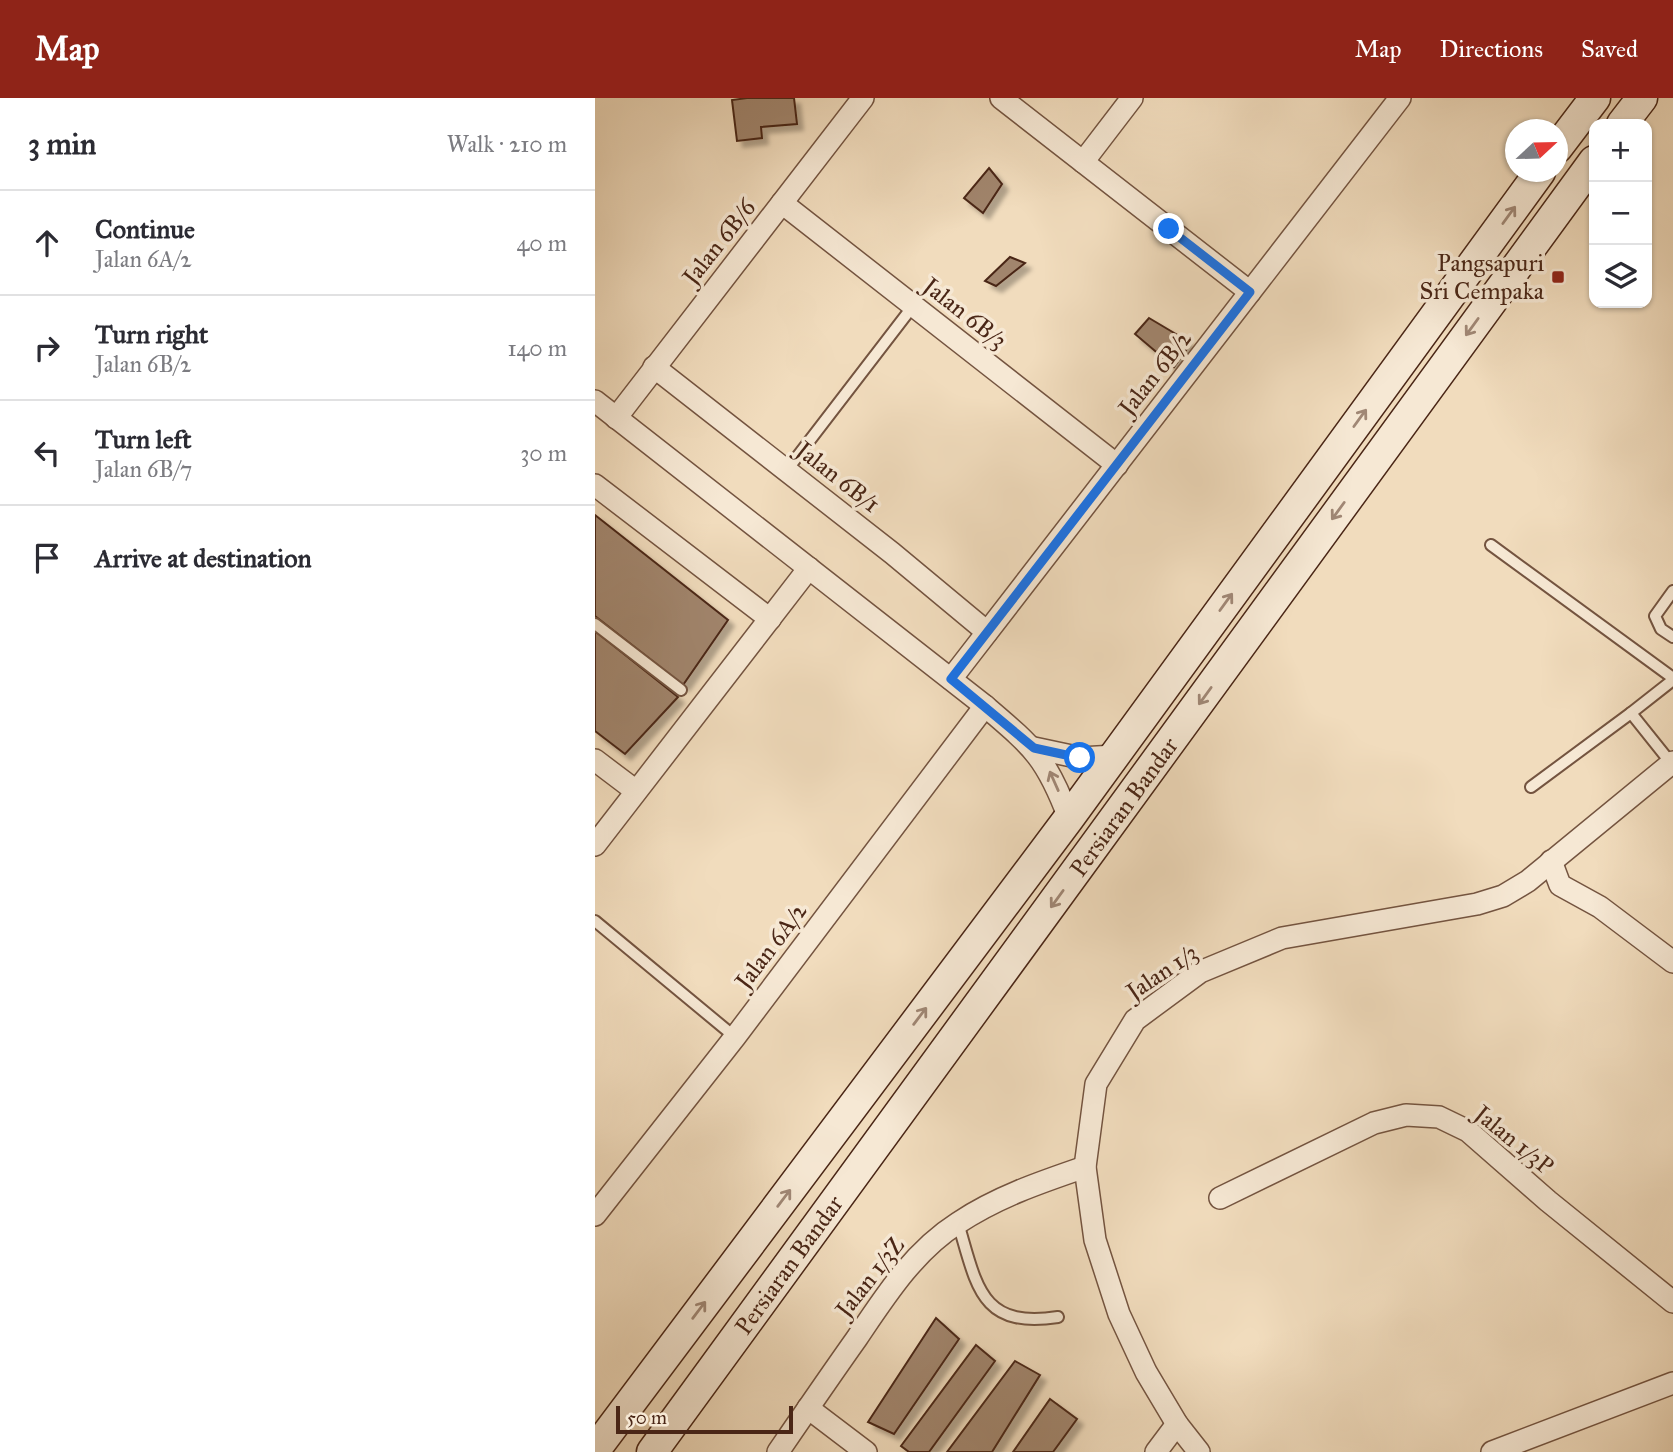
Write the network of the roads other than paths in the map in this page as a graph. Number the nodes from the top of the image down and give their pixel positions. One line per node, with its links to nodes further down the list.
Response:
1 (863, 98): 12 (street, Jalan 6B/6)
2 (1001, 98): 9 (street)
3 (1132, 98): 9 (street)
4 (1400, 98): 13 (street, Jalan 6B/2)
5 (1595, 98): 8 (main road)
6 (1642, 98): 7 (main road)
7 (1626, 119)
8 (1568, 134)
9 (1083, 162): 13 (street)
10 (1589, 167): 55 (main road, Persiaran Bandar, one-way to 55)
11 (1534, 182): 34 (main road, Persiaran Bandar, one-way to 11)
12 (782, 203): 14 (street, Jalan 6B/3); 15 (street, Jalan 6B/6)
13 (1250, 292): 18 (street, Jalan 6B/2)
14 (913, 306): 18 (street, Jalan 6B/3); 19 (lane)
15 (655, 367): 17 (street, Jalan 6B/6); 19 (street, Jalan 6B/1)
16 (595, 401): 17 (street)
17 (616, 418): 22 (street)
18 (1117, 465): 26 (street, Jalan 6B/2)
19 (787, 470): 26 (street, Jalan 6B/1)
20 (595, 485): 24 (street)
21 (1491, 545): 29 (lane)
22 (809, 568): 24 (street); 28 (street)
23 (1673, 591): 27 (lane)
24 (770, 619): 38 (street)
25 (595, 624): 30 (lane)
26 (987, 632): 28 (street, Jalan 6B/2)
27 (1673, 637)
28 (951, 679): 31 (street)
29 (1673, 679): 32 (lane)
30 (681, 690)
31 (985, 706): 33 (street); 44 (street, Jalan 6A/2)
32 (1631, 713): 36 (lane); 37 (lane)
33 (1034, 748): 34 (street); 39 (street, one-way to 33)
34 (1114, 756): 39 (main road, Persiaran Bandar)
35 (595, 760): 38 (street)
36 (1672, 763): 41 (street, Jalan 1/3)
37 (1531, 787)
38 (636, 792): 40 (street)
39 (1069, 818): 54 (main road, Persiaran Bandar, one-way to 39)
40 (595, 845)
41 (1551, 861): 43 (street); 45 (street, Jalan 1/3)
42 (595, 921): 44 (lane)
43 (1673, 962)
44 (735, 1037): 47 (street, Jalan 6A/2)
45 (1085, 1167): 48 (street, Jalan 1/3Z); 53 (street, Jalan 1/3)
46 (1220, 1198): 49 (street, Jalan 1/3P)
47 (595, 1215)
48 (958, 1223): 50 (lane); 52 (street, Jalan 1/3Z)
49 (1673, 1302)
50 (1058, 1317)
51 (1673, 1383): 60 (street)
52 (808, 1408): 56 (street, Jalan 1/3Z); 57 (street)
53 (1177, 1424): 58 (street); 59 (street, Jalan 1/3)
54 (595, 1450)
55 (652, 1452)
56 (778, 1452)
57 (866, 1452)
58 (1156, 1452)
59 (1199, 1452)
60 (1492, 1452)

